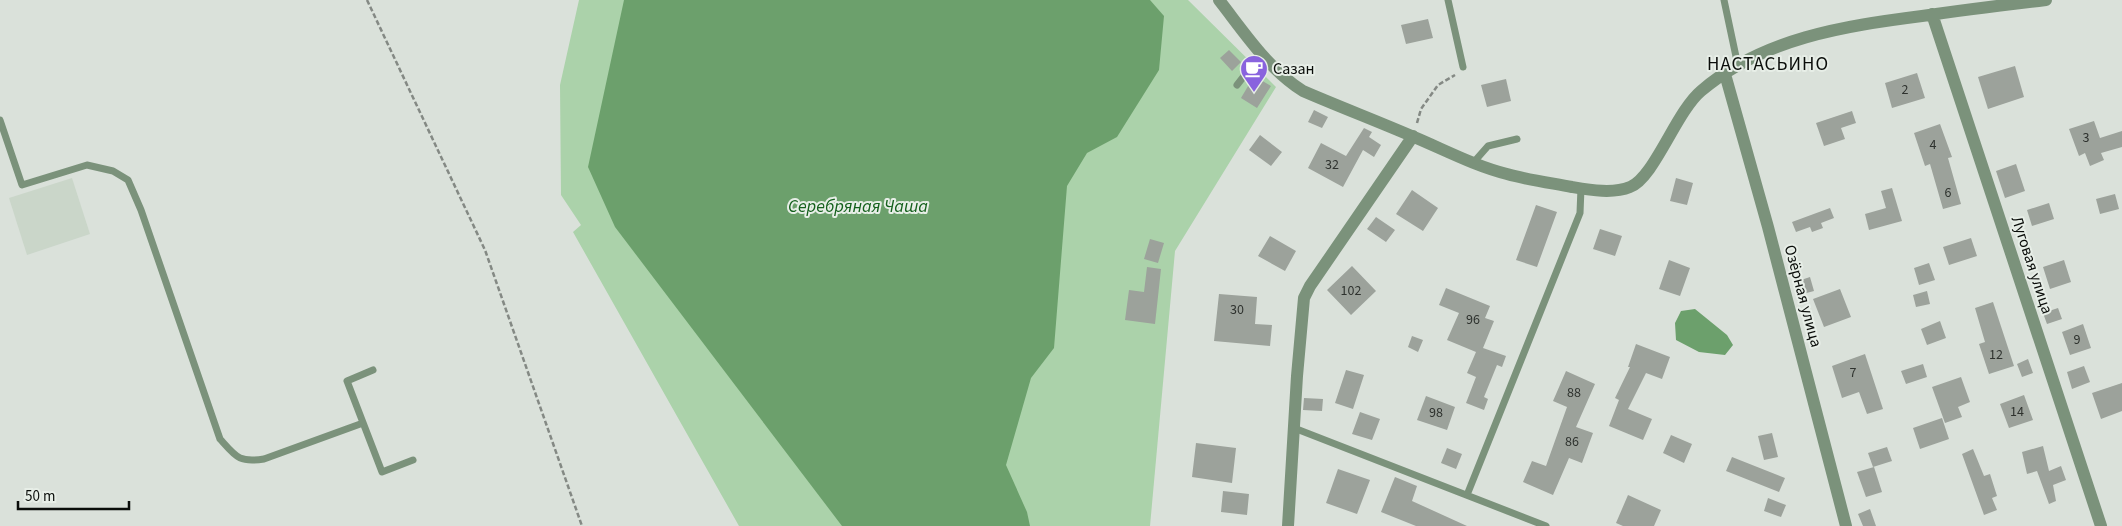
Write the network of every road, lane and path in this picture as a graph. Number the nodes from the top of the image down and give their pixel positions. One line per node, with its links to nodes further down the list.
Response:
1 (367, 0): 23 (path)
2 (1219, 0): 8 (street)
3 (1448, 0): 10 (lane)
4 (1724, 0): 9 (lane)
5 (2046, 0): 6 (street)
6 (1961, 5): 7 (street)
7 (1932, 14): 9 (street); 27 (street, Луговая улица)
8 (1262, 53): 12 (lane); 14 (street)
9 (1738, 66): 11 (street)
10 (1463, 67): 14 (path)
11 (1725, 74): 17 (street); 26 (street, Озёрная улица)
12 (1237, 85)
13 (0, 120): 19 (lane)
14 (1412, 136): 16 (street); 20 (street)
15 (1517, 139): 16 (lane)
16 (1473, 163): 17 (street)
17 (1581, 188): 22 (lane)
18 (373, 370): 19 (lane)
19 (363, 423): 21 (lane)
20 (1294, 428): 22 (lane); 24 (street)
21 (413, 460)
22 (1466, 495): 25 (lane)
23 (582, 526)
24 (1288, 526)
25 (1546, 526)
26 (1846, 526)
27 (2101, 526)

